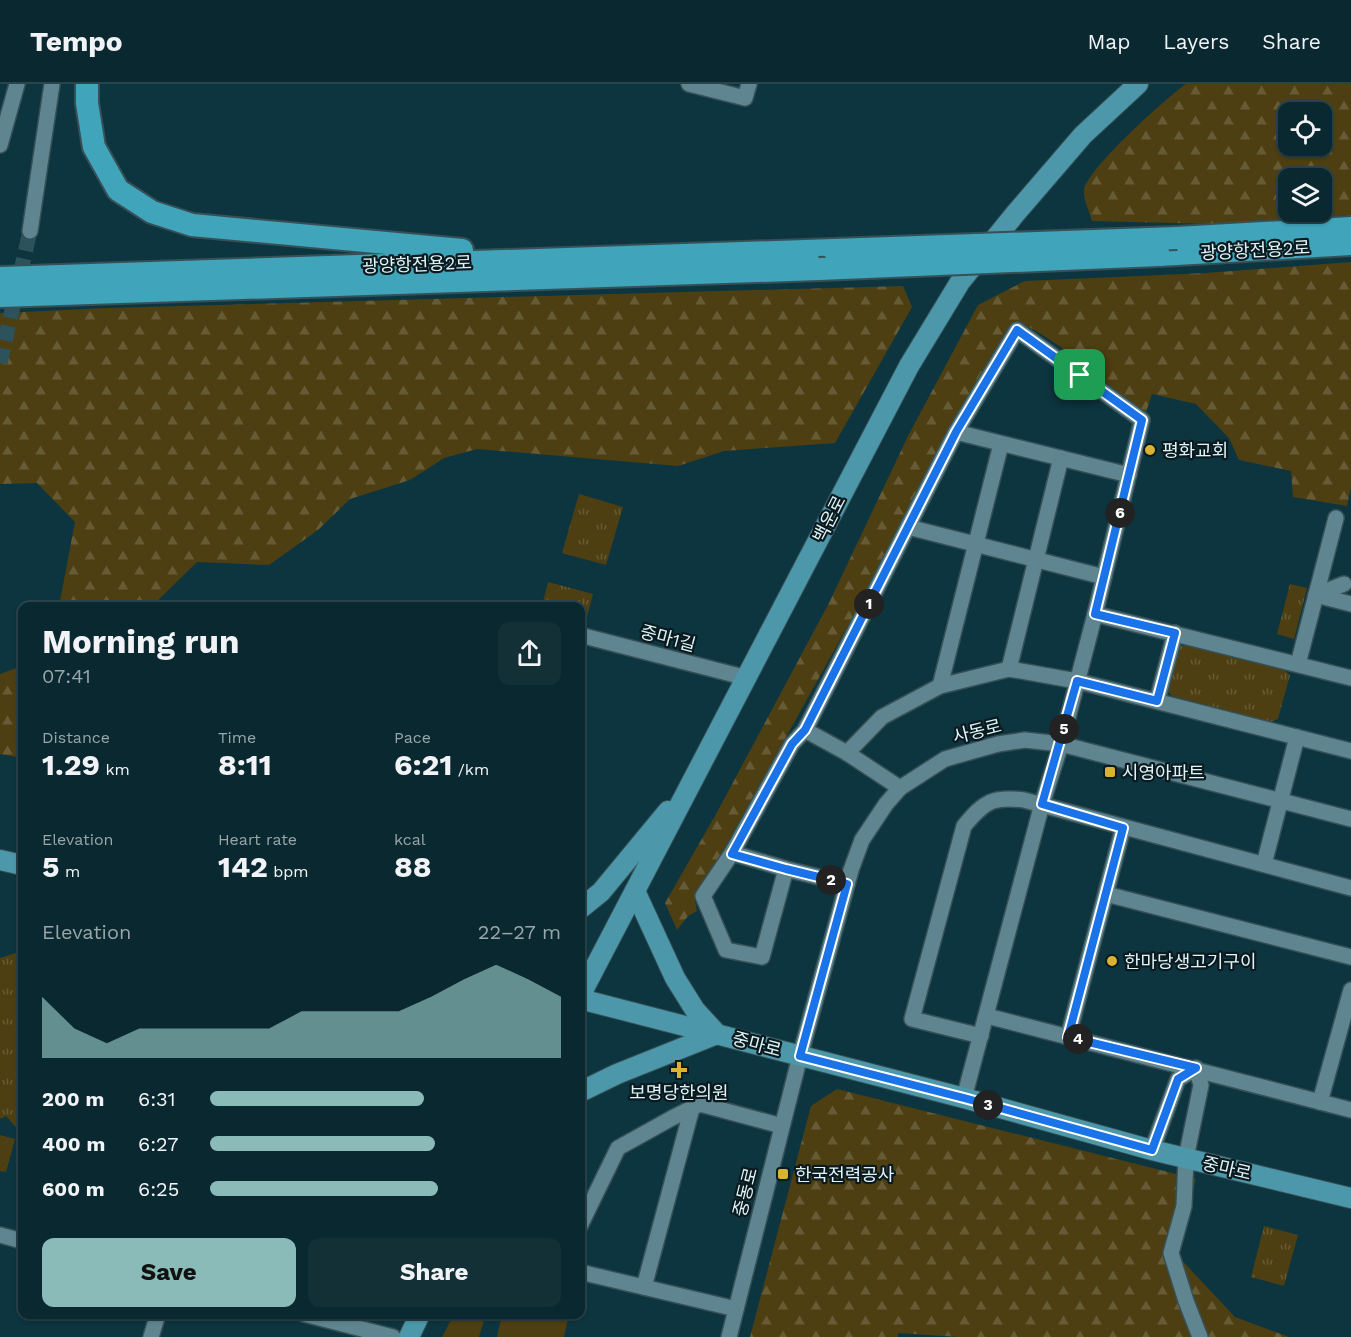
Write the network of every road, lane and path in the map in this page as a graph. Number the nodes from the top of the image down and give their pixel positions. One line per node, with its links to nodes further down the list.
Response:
1 (17, 84): 7 (street)
2 (52, 84): 9 (street)
3 (87, 84): 11 (highway)
4 (689, 84): 6 (street)
5 (1138, 84): 31 (main road, 백운로)
6 (747, 91)
7 (0, 145)
8 (1351, 228): 11 (highway, 광양항전용2로, bridge)
9 (30, 231)
10 (1351, 244): 13 (highway, 광양항전용2로, bridge)
11 (556, 259): 12 (highway, 광양항전용2로)
12 (0, 278)
13 (0, 296)
14 (956, 432): 15 (street); 17 (street); 19 (street)
15 (1001, 444): 16 (street); 20 (street)
16 (1061, 458): 17 (street); 21 (street)
17 (1129, 475): 22 (street)
18 (1336, 518): 24 (street)
19 (908, 527): 20 (street); 36 (street)
20 (976, 546): 21 (street); 34 (street)
21 (1036, 560): 22 (street); 30 (street)
22 (1104, 577): 26 (street)
23 (1344, 584): 24 (street)
24 (1316, 595): 25 (street); 29 (street)
25 (1351, 604)
26 (1095, 614): 27 (street); 33 (street)
27 (1175, 633): 29 (street); 35 (street)
28 (585, 636): 31 (street, 중마1길)
29 (1298, 664): 32 (street)
30 (1009, 669): 33 (street); 34 (street)
31 (747, 678): 41 (main road, 백운로)
32 (1351, 678)
33 (1077, 681): 35 (street); 38 (street)
34 (940, 686): 40 (street)
35 (1157, 701): 37 (street)
36 (805, 730): 40 (street); 47 (street)
37 (1297, 737): 39 (street); 43 (street)
38 (1060, 744): 42 (street, 사동로); 43 (street, 사동로); 44 (street)
39 (1351, 751)
40 (847, 753): 42 (street)
41 (693, 781): 54 (main road, 백운로); 56 (main road)
42 (900, 788): 52 (street, 사동로)
43 (1279, 800): 45 (street, 사동로); 50 (street)
44 (1042, 804): 46 (street); 61 (street); 63 (street)
45 (1351, 819)
46 (1123, 828): 50 (street); 55 (street)
47 (732, 854): 51 (street); 51 (street)
48 (0, 860): 49 (main road)
49 (18, 864)
50 (1264, 864): 53 (street)
51 (786, 869): 52 (street)
52 (847, 884): 65 (street, 사동로)
53 (1351, 888)
54 (635, 891): 58 (main road, 백운로); 62 (main road)
55 (1106, 894): 57 (street); 64 (street)
56 (585, 905)
57 (1351, 957)
58 (585, 988)
59 (1351, 990): 69 (street)
60 (585, 999): 62 (main road, 중마로)
61 (987, 1016): 63 (street); 64 (street)
62 (717, 1034): 65 (main road, 중마로); 67 (main road)
63 (981, 1036): 68 (street)
64 (1068, 1037): 66 (street)
65 (800, 1056): 68 (main road, 중마로); 72 (street, 중동로)
66 (1196, 1068): 69 (street); 73 (street); 74 (street)
67 (585, 1090)
68 (964, 1098): 73 (main road, 중마로)
69 (1320, 1102): 71 (street)
70 (692, 1108): 72 (street); 76 (street); 80 (street)
71 (1351, 1110)
72 (782, 1126): 81 (street, 중동로)
73 (1152, 1150): 74 (main road, 중마로)
74 (1186, 1158): 75 (main road, 중마로); 89 (street)
75 (1351, 1198)
76 (585, 1216)
77 (0, 1236): 78 (street)
78 (18, 1240)
79 (585, 1273): 80 (street)
80 (644, 1287): 81 (street)
81 (736, 1309): 88 (street, 중동로)
82 (157, 1319): 85 (street)
83 (323, 1319): 86 (street)
84 (418, 1319): 87 (main road)
85 (152, 1337)
86 (393, 1337)
87 (409, 1337)
88 (729, 1337)
89 (1200, 1337)

